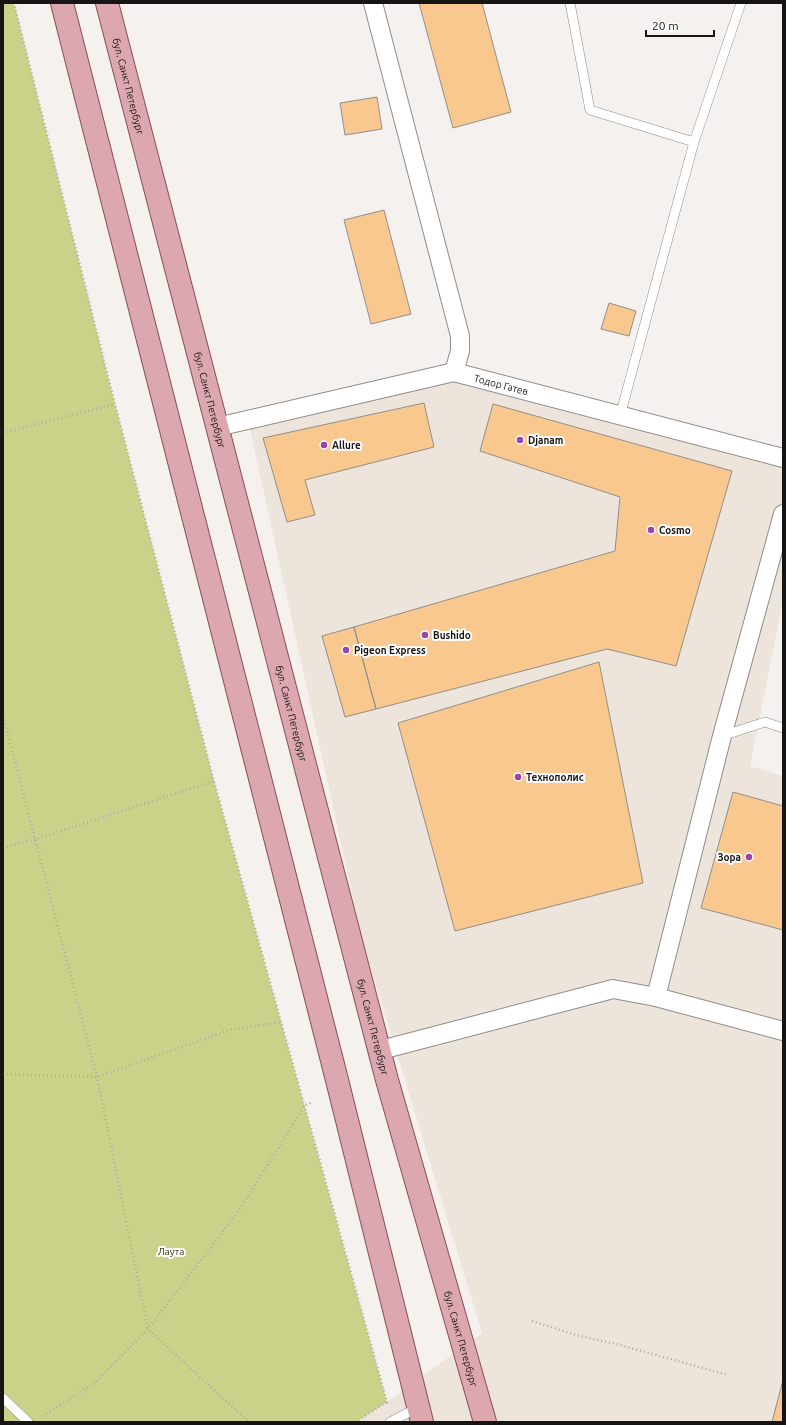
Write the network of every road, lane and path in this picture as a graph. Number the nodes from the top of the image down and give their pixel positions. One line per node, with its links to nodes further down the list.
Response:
1 (14, 3): 9 (path)
2 (62, 3): 34 (main road)
3 (107, 3): 11 (main road, бул. Санкт Петербург)
4 (373, 3): 8 (street)
5 (570, 3): 7 (lane)
6 (740, 3): 7 (lane)
7 (694, 142): 10 (lane)
8 (454, 372): 10 (street, Тодор Гатев); 11 (street, Тодор Гатев)
9 (114, 404): 12 (path); 18 (path)
10 (620, 416): 13 (street, Тодор Гатев)
11 (217, 427): 24 (main road, бул. Санкт Петербург)
12 (3, 433)
13 (783, 458)
14 (783, 514): 17 (street)
15 (3, 716): 19 (path)
16 (783, 728): 17 (lane)
17 (722, 736): 21 (street)
18 (214, 781): 19 (path); 22 (path)
19 (36, 839): 20 (path); 26 (path)
20 (3, 848)
21 (656, 998): 23 (street); 24 (street)
22 (282, 1022): 26 (path); 28 (path)
23 (783, 1031)
24 (381, 1050): 40 (main road, бул. Санкт Петербург)
25 (3, 1074): 26 (path)
26 (97, 1077): 30 (path)
27 (313, 1102): 28 (path)
28 (305, 1105): 30 (path); 33 (path)
29 (532, 1321): 31 (path)
30 (148, 1329): 35 (path); 38 (path)
31 (728, 1375)
32 (3, 1398): 37 (lane)
33 (387, 1402): 36 (path); 39 (path)
34 (420, 1415): 36 (lane)
35 (40, 1418)
36 (391, 1421)
37 (28, 1422)
38 (249, 1422)
39 (355, 1422)
40 (485, 1422)

